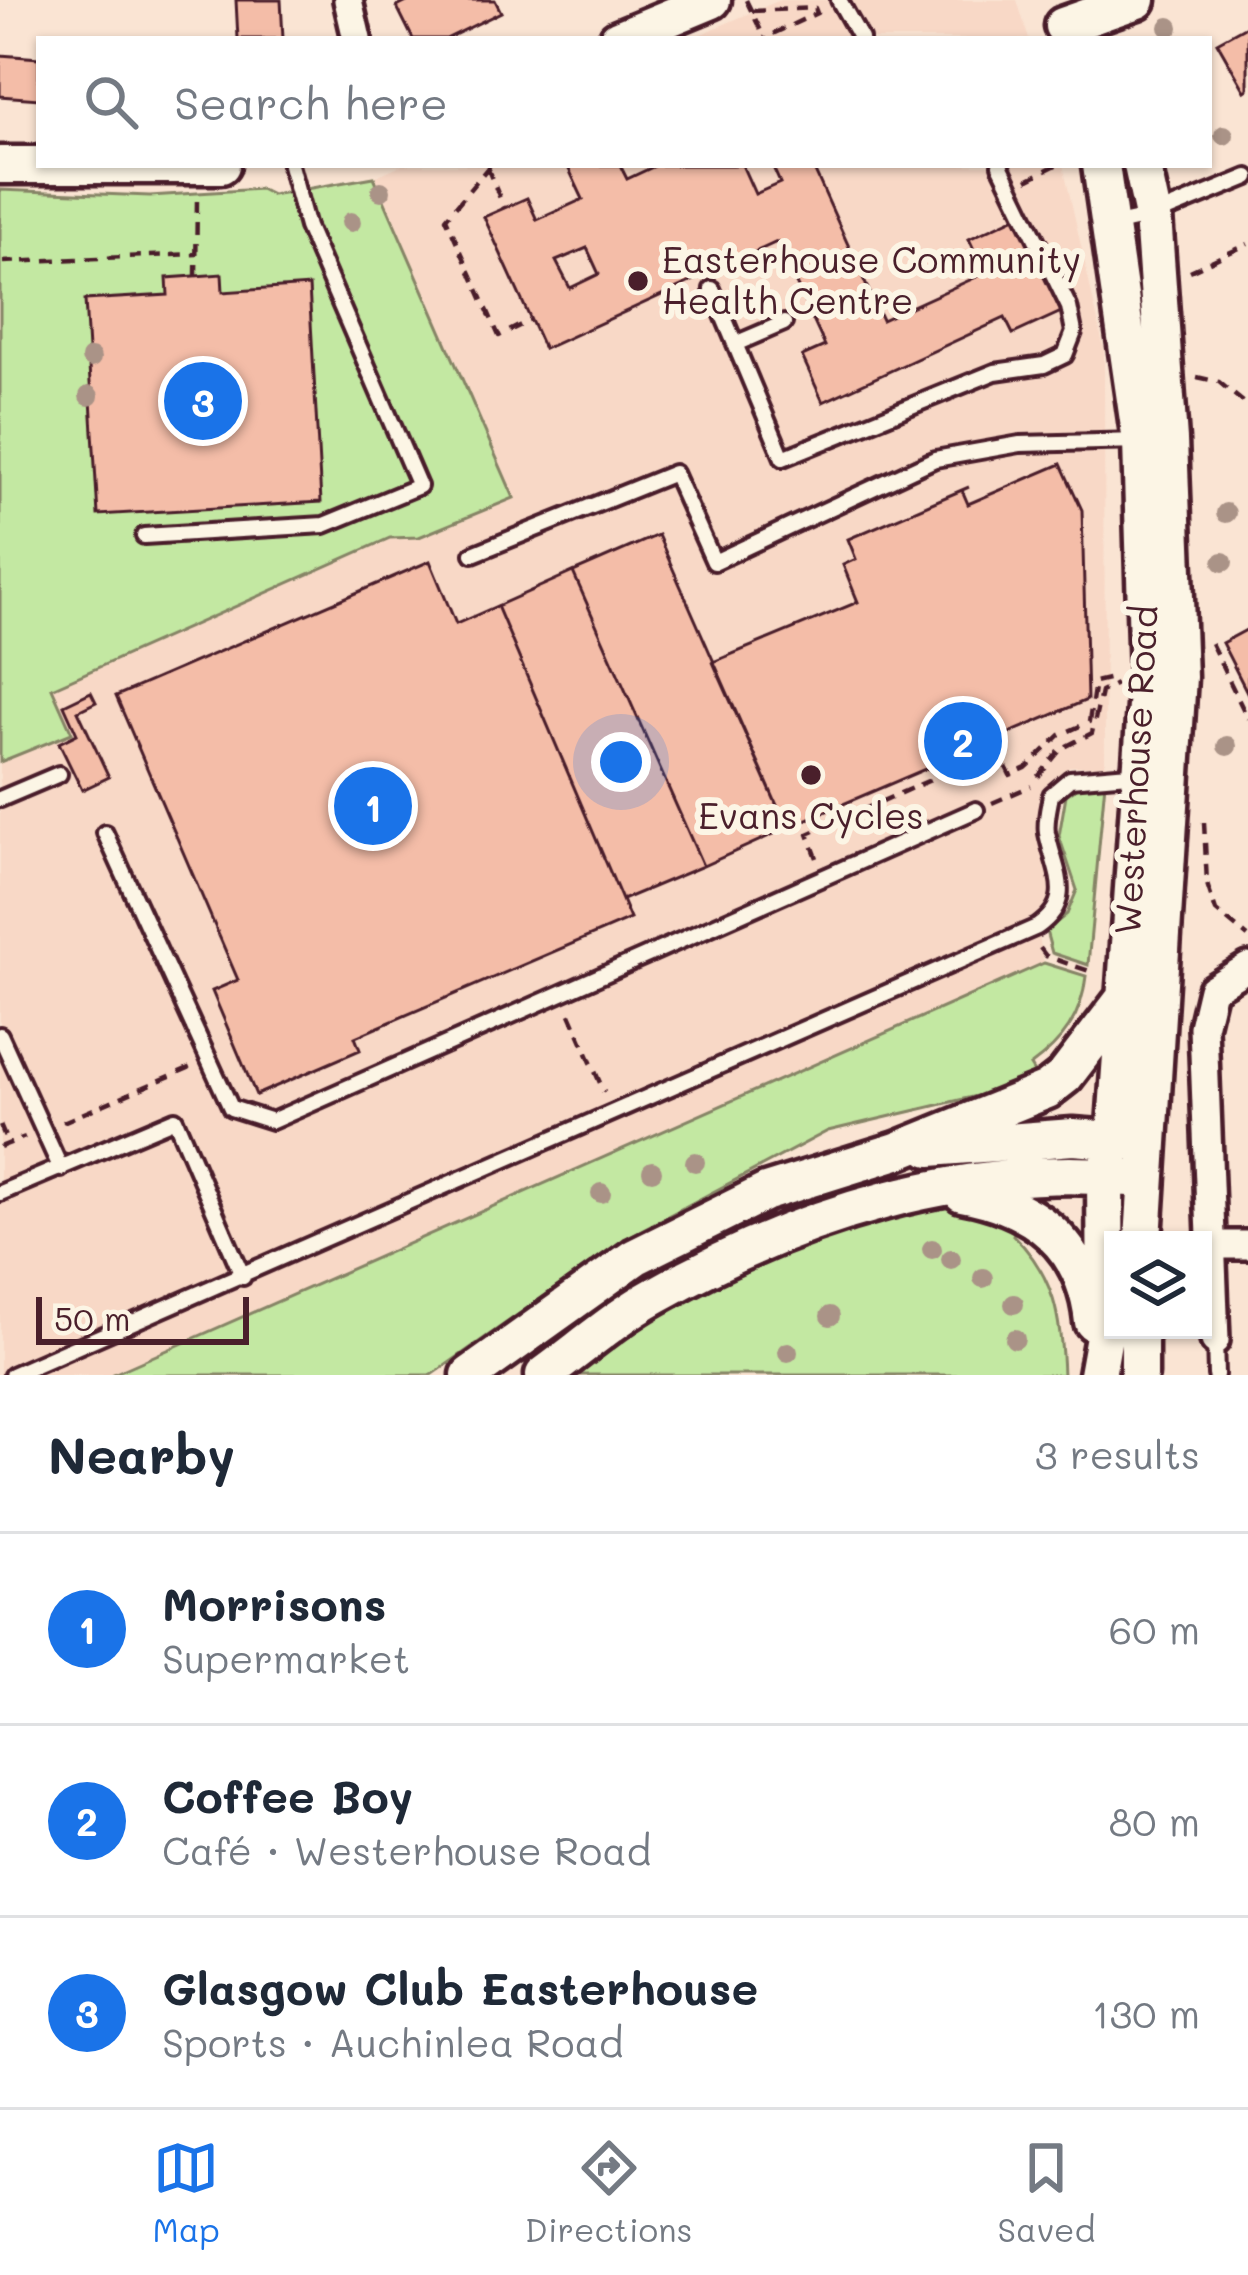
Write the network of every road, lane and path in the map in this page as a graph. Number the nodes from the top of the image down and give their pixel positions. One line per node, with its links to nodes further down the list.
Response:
1 (348, 0): 8 (street)
2 (712, 0): 9 (street)
3 (746, 0): 5 (path)
4 (839, 0): 12 (lane)
5 (752, 11): 10 (path); 11 (path)
6 (1118, 12): 7 (street)
7 (1061, 22)
8 (356, 36)
9 (625, 36)
10 (763, 36)
11 (770, 36)
12 (859, 36)
13 (0, 165): 14 (street)
14 (36, 165)
15 (209, 168): 29 (path)
16 (291, 168): 40 (lane)
17 (487, 168): 34 (path)
18 (490, 168): 25 (path)
19 (1002, 168): 24 (lane)
20 (1050, 168): 24 (path)
21 (1102, 168): 27 (street, Westerhouse Road)
22 (1143, 168): 26 (street, Westerhouse Road)
23 (1248, 177): 26 (lane)
24 (1012, 189): 36 (lane)
25 (504, 208)
26 (1153, 216): 27 (lane); 39 (street, Westerhouse Road)
27 (1112, 225): 39 (street, Westerhouse Road)
28 (1248, 244): 31 (path)
29 (197, 254): 30 (path); 32 (path)
30 (3, 262)
31 (1185, 273)
32 (196, 276)
33 (712, 289): 36 (lane)
34 (531, 320)
35 (784, 322): 36 (lane)
36 (736, 344)
37 (1195, 378): 38 (path)
38 (1248, 406)
39 (1155, 440): 41 (lane); 42 (street, Westerhouse Road); 64 (street, Westerhouse Road)
40 (145, 536)
41 (473, 554)
42 (1148, 677): 43 (street, Westerhouse Road); 46 (path); 49 (path)
43 (1141, 773): 50 (lane); 55 (street, Westerhouse Road)
44 (59, 775): 45 (lane)
45 (0, 799)
46 (976, 810): 49 (lane)
47 (1203, 810): 51 (path)
48 (105, 833): 57 (lane)
49 (825, 880): 54 (lane)
50 (1025, 929): 53 (path); 58 (lane)
51 (1248, 937)
52 (1248, 967): 70 (street)
53 (1092, 972)
54 (560, 992): 57 (lane); 58 (path)
55 (1124, 999): 63 (street); 64 (street, Westerhouse Road)
56 (0, 1035): 60 (lane)
57 (207, 1060): 60 (path)
58 (614, 1114): 72 (lane)
59 (0, 1125): 61 (path)
60 (43, 1131): 61 (path); 65 (lane)
61 (8, 1144): 62 (path)
62 (0, 1147)
63 (897, 1151): 64 (street); 77 (street)
64 (1136, 1154): 66 (street, Westerhouse Road); 69 (street, Westerhouse Road)
65 (61, 1169): 68 (lane); 72 (lane)
66 (1105, 1175): 67 (street); 75 (street, Westerhouse Road)
67 (939, 1189): 75 (street); 78 (street)
68 (0, 1193)
69 (1142, 1231)
70 (1214, 1245): 71 (street); 74 (street)
71 (1248, 1245)
72 (243, 1277): 76 (lane)
73 (1139, 1339): 79 (street)
74 (1215, 1340): 80 (lane)
75 (1097, 1368)
76 (12, 1375)
77 (470, 1375)
78 (544, 1375)
79 (1139, 1375)
80 (1216, 1375)

